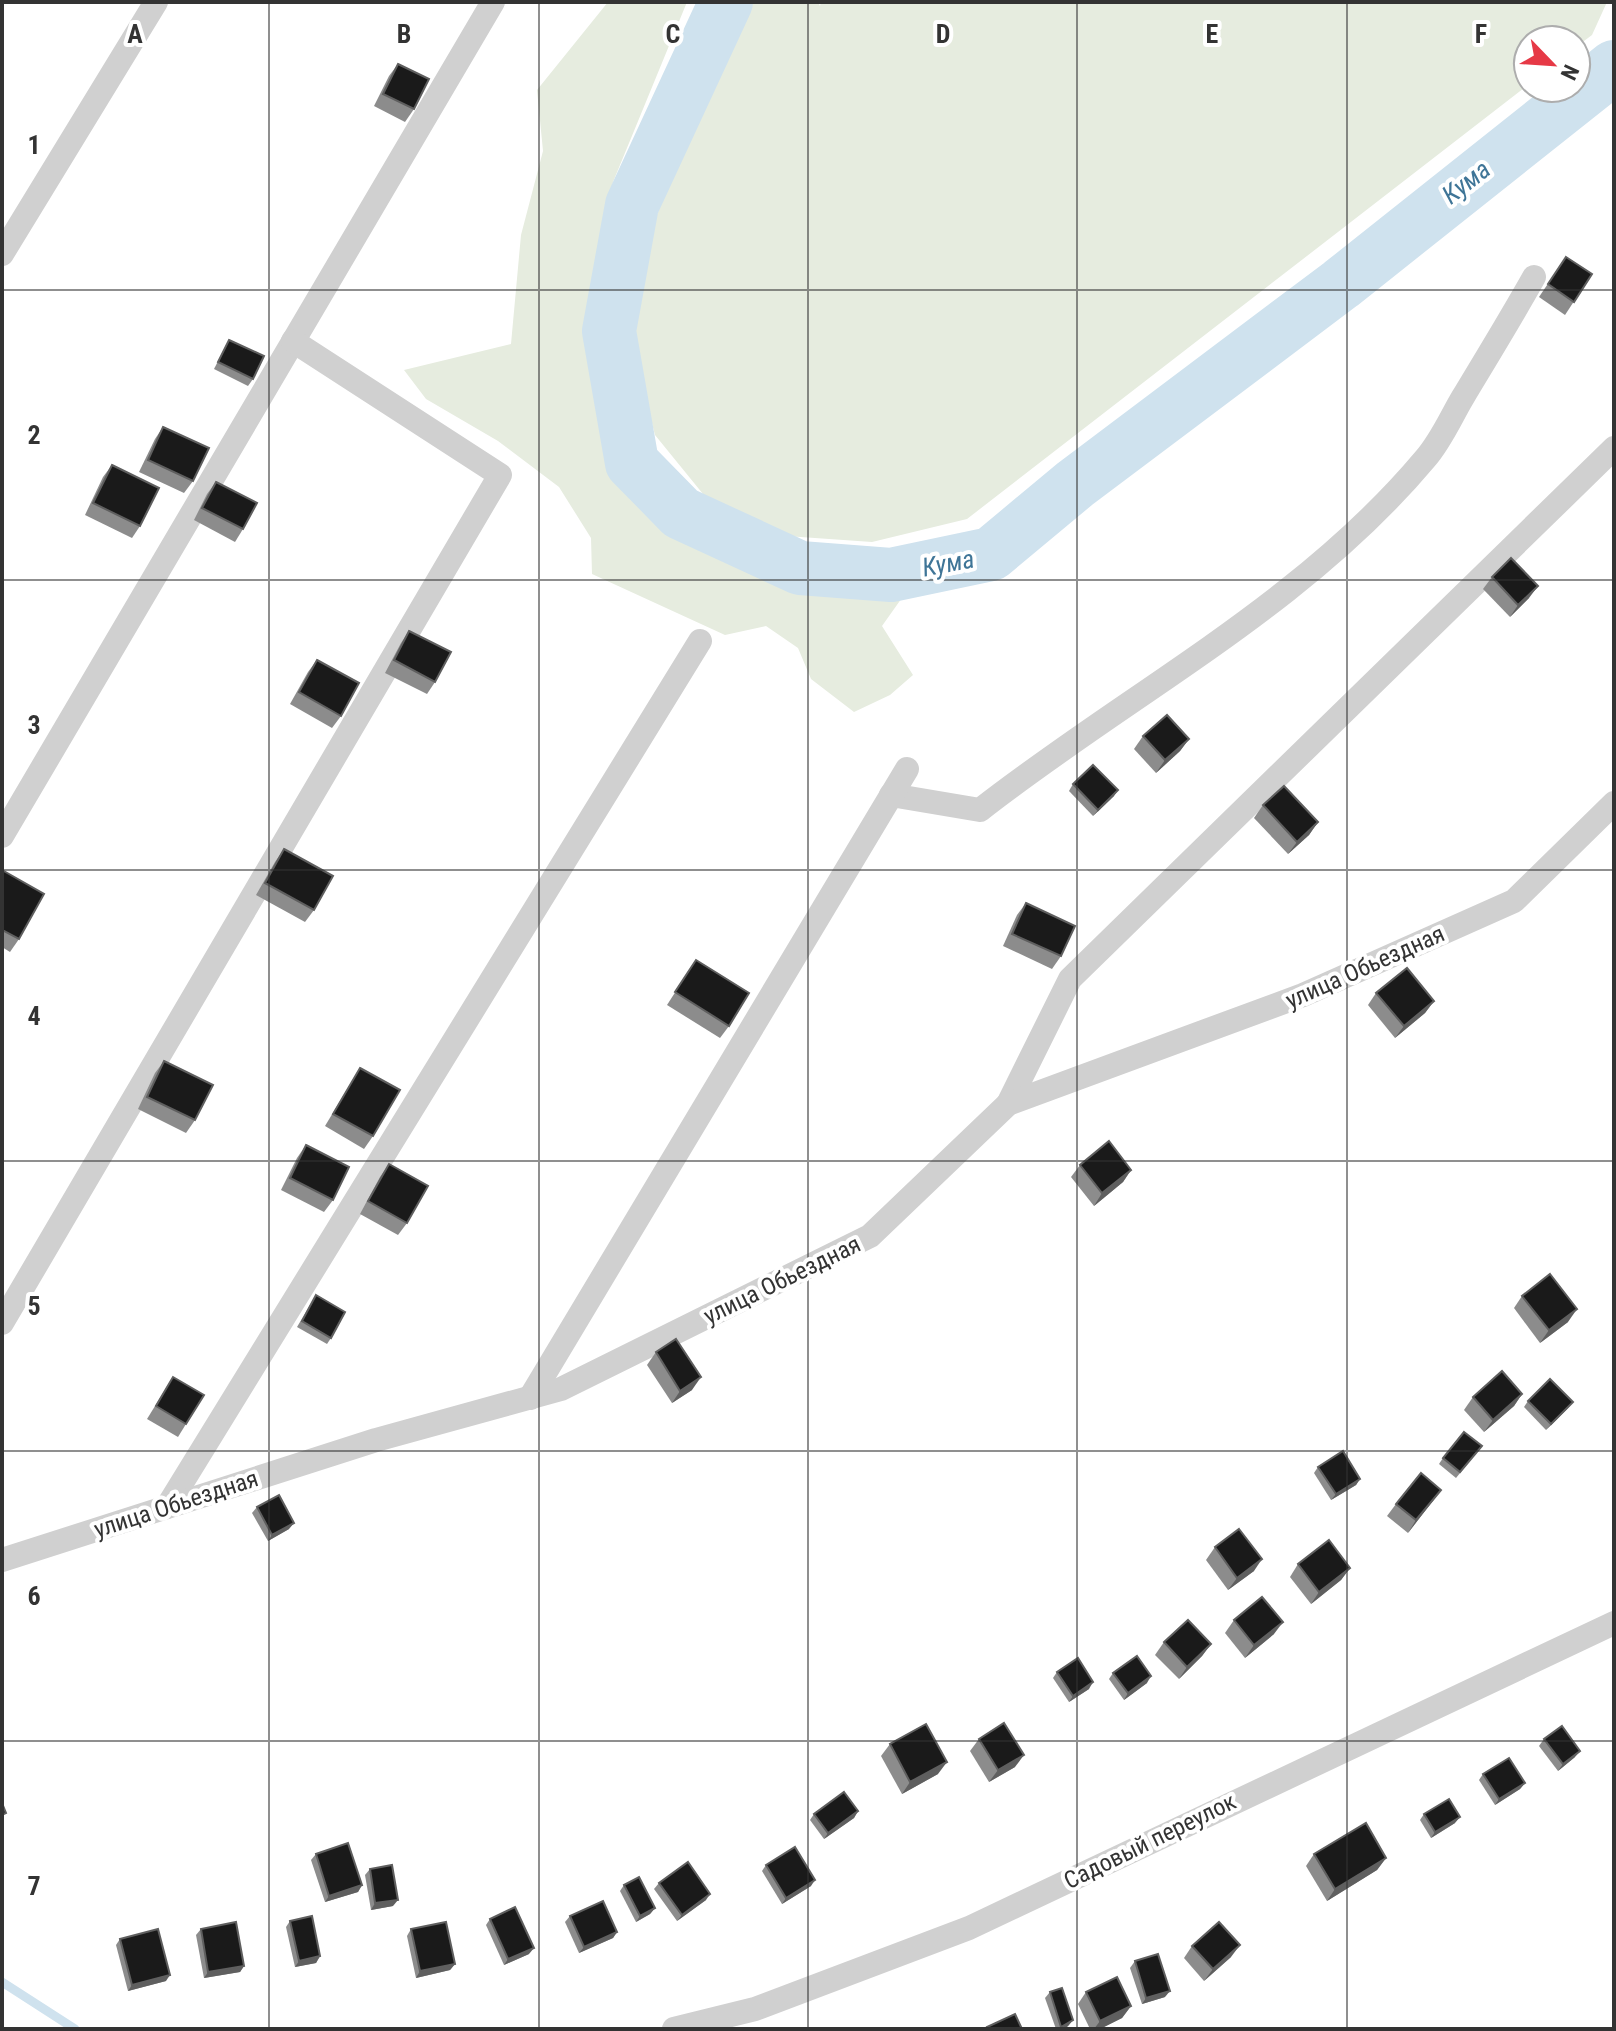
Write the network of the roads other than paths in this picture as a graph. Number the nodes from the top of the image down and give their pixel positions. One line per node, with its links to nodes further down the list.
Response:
1 (156, 2): 3 (street)
2 (493, 2): 5 (street)
3 (2, 254)
4 (1534, 277): 9 (street)
5 (293, 341): 11 (street); 13 (street)
6 (1614, 448): 12 (street)
7 (700, 641): 15 (street)
8 (907, 769): 9 (street)
9 (891, 795): 14 (street)
10 (1614, 803): 12 (street, улица Обьездная)
11 (2, 836)
12 (1008, 1104): 14 (street, улица Обьездная)
13 (2, 1323)
14 (530, 1398): 15 (street, улица Обьездная)
15 (167, 1507): 16 (street, улица Обьездная)
16 (2, 1560)
17 (1614, 1623): 18 (street, Садовый переулок)
18 (674, 2029)

